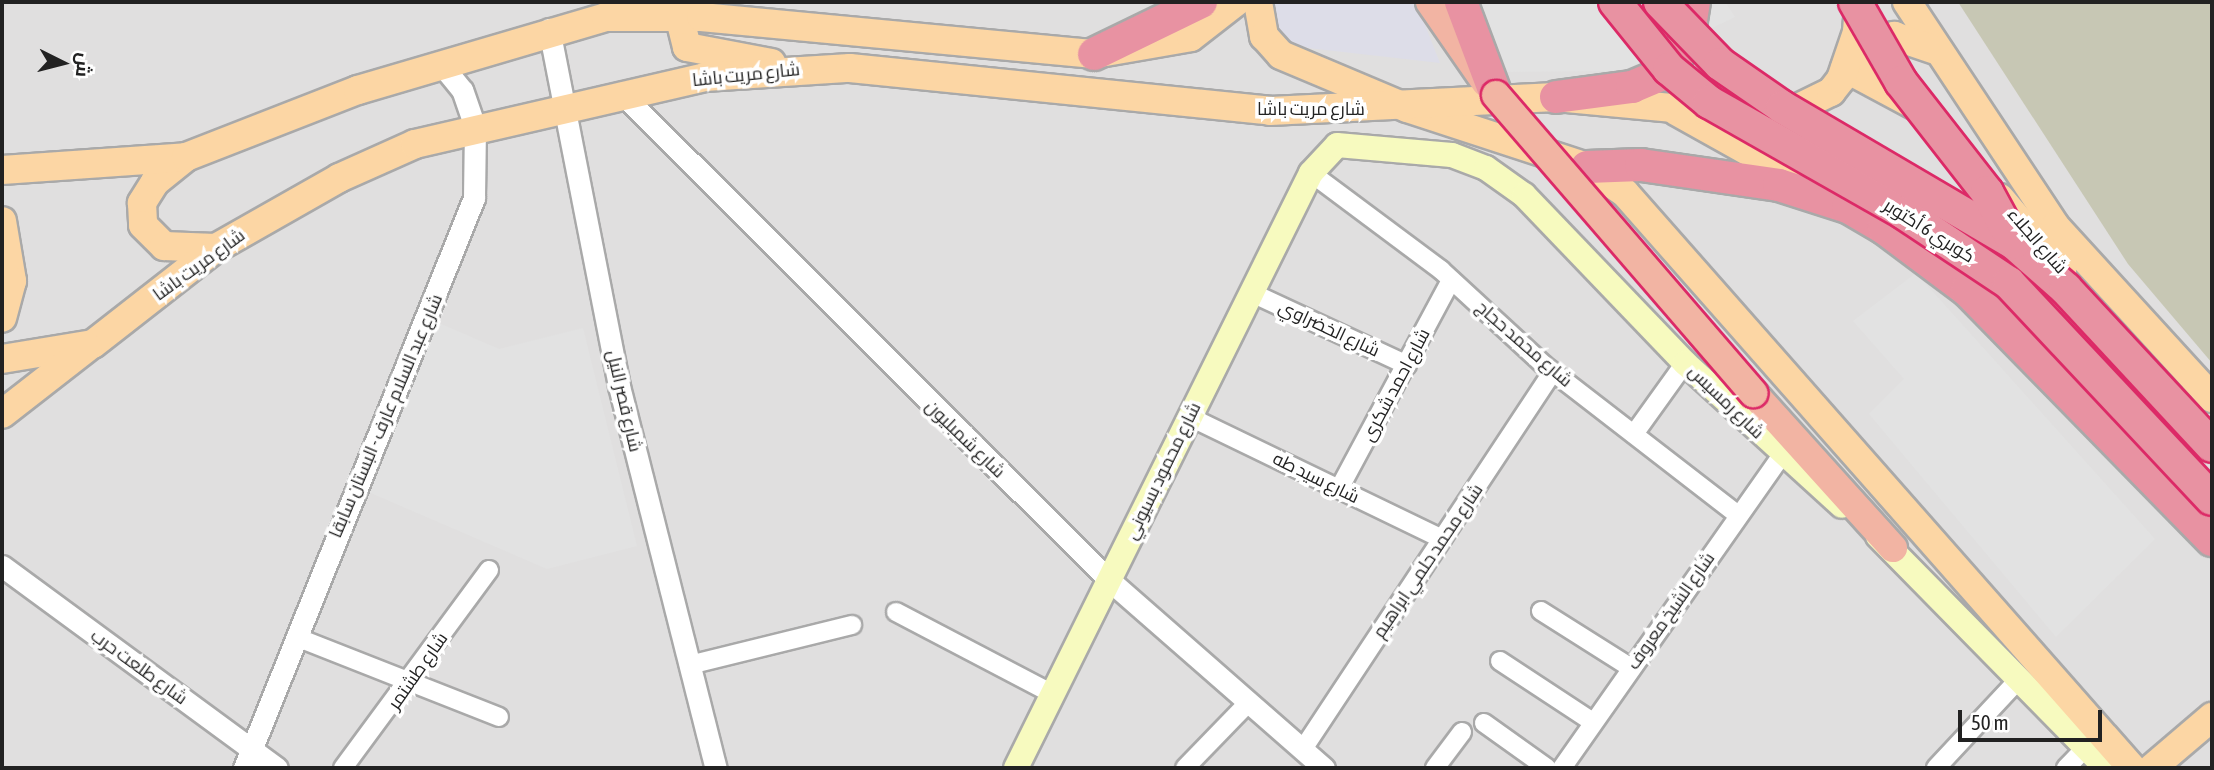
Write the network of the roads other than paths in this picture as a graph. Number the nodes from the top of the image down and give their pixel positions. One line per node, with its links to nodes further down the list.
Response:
1 (1201, 2): 14 (highway)
2 (1236, 2): 14 (main road)
3 (1258, 2): 22 (main road)
4 (1430, 2): 20 (highway)
5 (1461, 2): 20 (highway)
6 (1615, 2): 50 (highway, كوبري 6 أكتوبر, bridge)
7 (1660, 2): 32 (highway, كوبري 6 أكتوبر, bridge)
8 (1857, 2): 17 (main road); 32 (highway, bridge)
9 (1907, 2): 13 (main road, شارع الجلاء)
10 (1694, 4): 21 (highway)
11 (679, 8): 12 (main road); 14 (main road); 16 (main road)
12 (549, 30): 15 (main road); 24 (street, شارع قصر النيل)
13 (1938, 51): 18 (main road); 42 (main road, شارع الجلاء)
14 (1094, 54)
15 (441, 64): 25 (street, شارع عبد السلام عارف - البستان سابقا); 26 (main road)
16 (790, 68): 19 (main road, شارع مريت باشا); 22 (main road, شارع مريت باشا)
17 (1845, 68): 18 (main road, شارع الجلاء); 23 (main road, شارع مريت باشا)
18 (1882, 84): 46 (main road, شارع الجلاء)
19 (621, 93): 24 (main road, شارع مريت باشا); 57 (street, شارع شمبليون)
20 (1496, 95): 54 (highway, bridge)
21 (1556, 97): 22 (main road, شارع مريت باشا); 23 (main road, شارع مريت باشا)
22 (1407, 108): 27 (main road)
23 (1671, 108): 30 (main road)
24 (566, 109): 25 (main road, شارع مريت باشا); 63 (street, شارع قصر النيل)
25 (475, 127): 33 (main road, شارع مريت باشا); 61 (street, شارع عبد السلام عارف - البستان سابقا)
26 (186, 156): 28 (main road); 33 (main road)
27 (1587, 167): 30 (highway); 89 (main road)
28 (2, 170)
29 (1311, 173): 34 (street, شارع محمد حجاج); 35 (main road, شارع محمود بسيوني); 39 (main road, شارع رمسيس)
30 (1848, 207): 53 (highway)
31 (2, 221): 36 (main road)
32 (2014, 243): 47 (highway, كوبري 6 أكتوبر, bridge)
33 (216, 248): 37 (main road, شارع مريت باشا)
34 (1451, 280): 40 (street, شارع احمد شكرى); 41 (street, شارع محمد حجاج)
35 (1252, 293): 40 (street, شارع الخضراوي); 44 (main road, شارع محمود بسيوني)
36 (2, 318)
37 (93, 344): 38 (main road, شارع مريت باشا); 43 (main road)
38 (2, 359)
39 (1685, 363): 45 (street); 48 (main road, شارع رمسيس)
40 (1407, 365): 49 (street, شارع احمد شكرى)
41 (1553, 372): 45 (street, شارع محمد حجاج); 52 (street, شارع محمد حلمي ابراهيم)
42 (2212, 398)
43 (2, 414)
44 (1190, 417): 49 (street, شارع سيد طه); 57 (main road, شارع محمود بسيوني)
45 (1634, 434): 51 (street, شارع محمد حجاج)
46 (2212, 436)
47 (2212, 446)
48 (1782, 455): 51 (street, شارع الشيخ معروف); 54 (main road, شارع رمسيس)
49 (1339, 489): 52 (street, شارع سيد طه)
50 (2212, 499)
51 (1738, 514): 64 (street, شارع الشيخ معروف)
52 (1442, 540): 75 (street, شارع محمد حلمي ابراهيم)
53 (2212, 540)
54 (1893, 548): 65 (main road, شارع رمسيس)
55 (2, 566): 76 (street, شارع طلعت حرب)
56 (489, 570): 66 (street, شارع طشتمر)
57 (1109, 580): 67 (main road, شارع محمود بسيوني); 68 (street, شارع شمبليون)
58 (1541, 611): 64 (street)
59 (896, 612): 67 (street)
60 (852, 625): 63 (street)
61 (296, 637): 66 (street); 76 (street, شارع عبد السلام عارف - البستان سابقا)
62 (1500, 661): 71 (street)
63 (689, 664): 79 (street, شارع قصر النيل)
64 (1631, 668): 71 (street, شارع الشيخ معروف)
65 (2019, 678): 74 (main road, شارع رمسيس); 86 (street)
66 (411, 683): 69 (street); 78 (street, شارع طشتمر)
67 (1053, 694): 80 (main road, شارع محمود بسيوني)
68 (1249, 702): 75 (street, شارع شمبليون); 81 (street)
69 (499, 717)
70 (2212, 717): 90 (main road)
71 (1594, 722): 85 (street, شارع الشيخ معروف)
72 (1484, 723): 84 (street)
73 (1462, 732): 83 (street)
74 (2086, 747): 87 (street); 88 (main road, شارع رمسيس)
75 (1303, 749): 82 (street, شارع شمبليون)
76 (248, 759): 77 (street, شارع طلعت حرب)
77 (277, 768)
78 (343, 768)
79 (716, 768)
80 (1017, 768)
81 (1185, 768)
82 (1324, 768)
83 (1436, 768)
84 (1547, 768)
85 (1562, 768)
86 (1936, 768)
87 (2066, 768)
88 (2106, 768)
89 (2132, 768)
90 (2152, 768)

